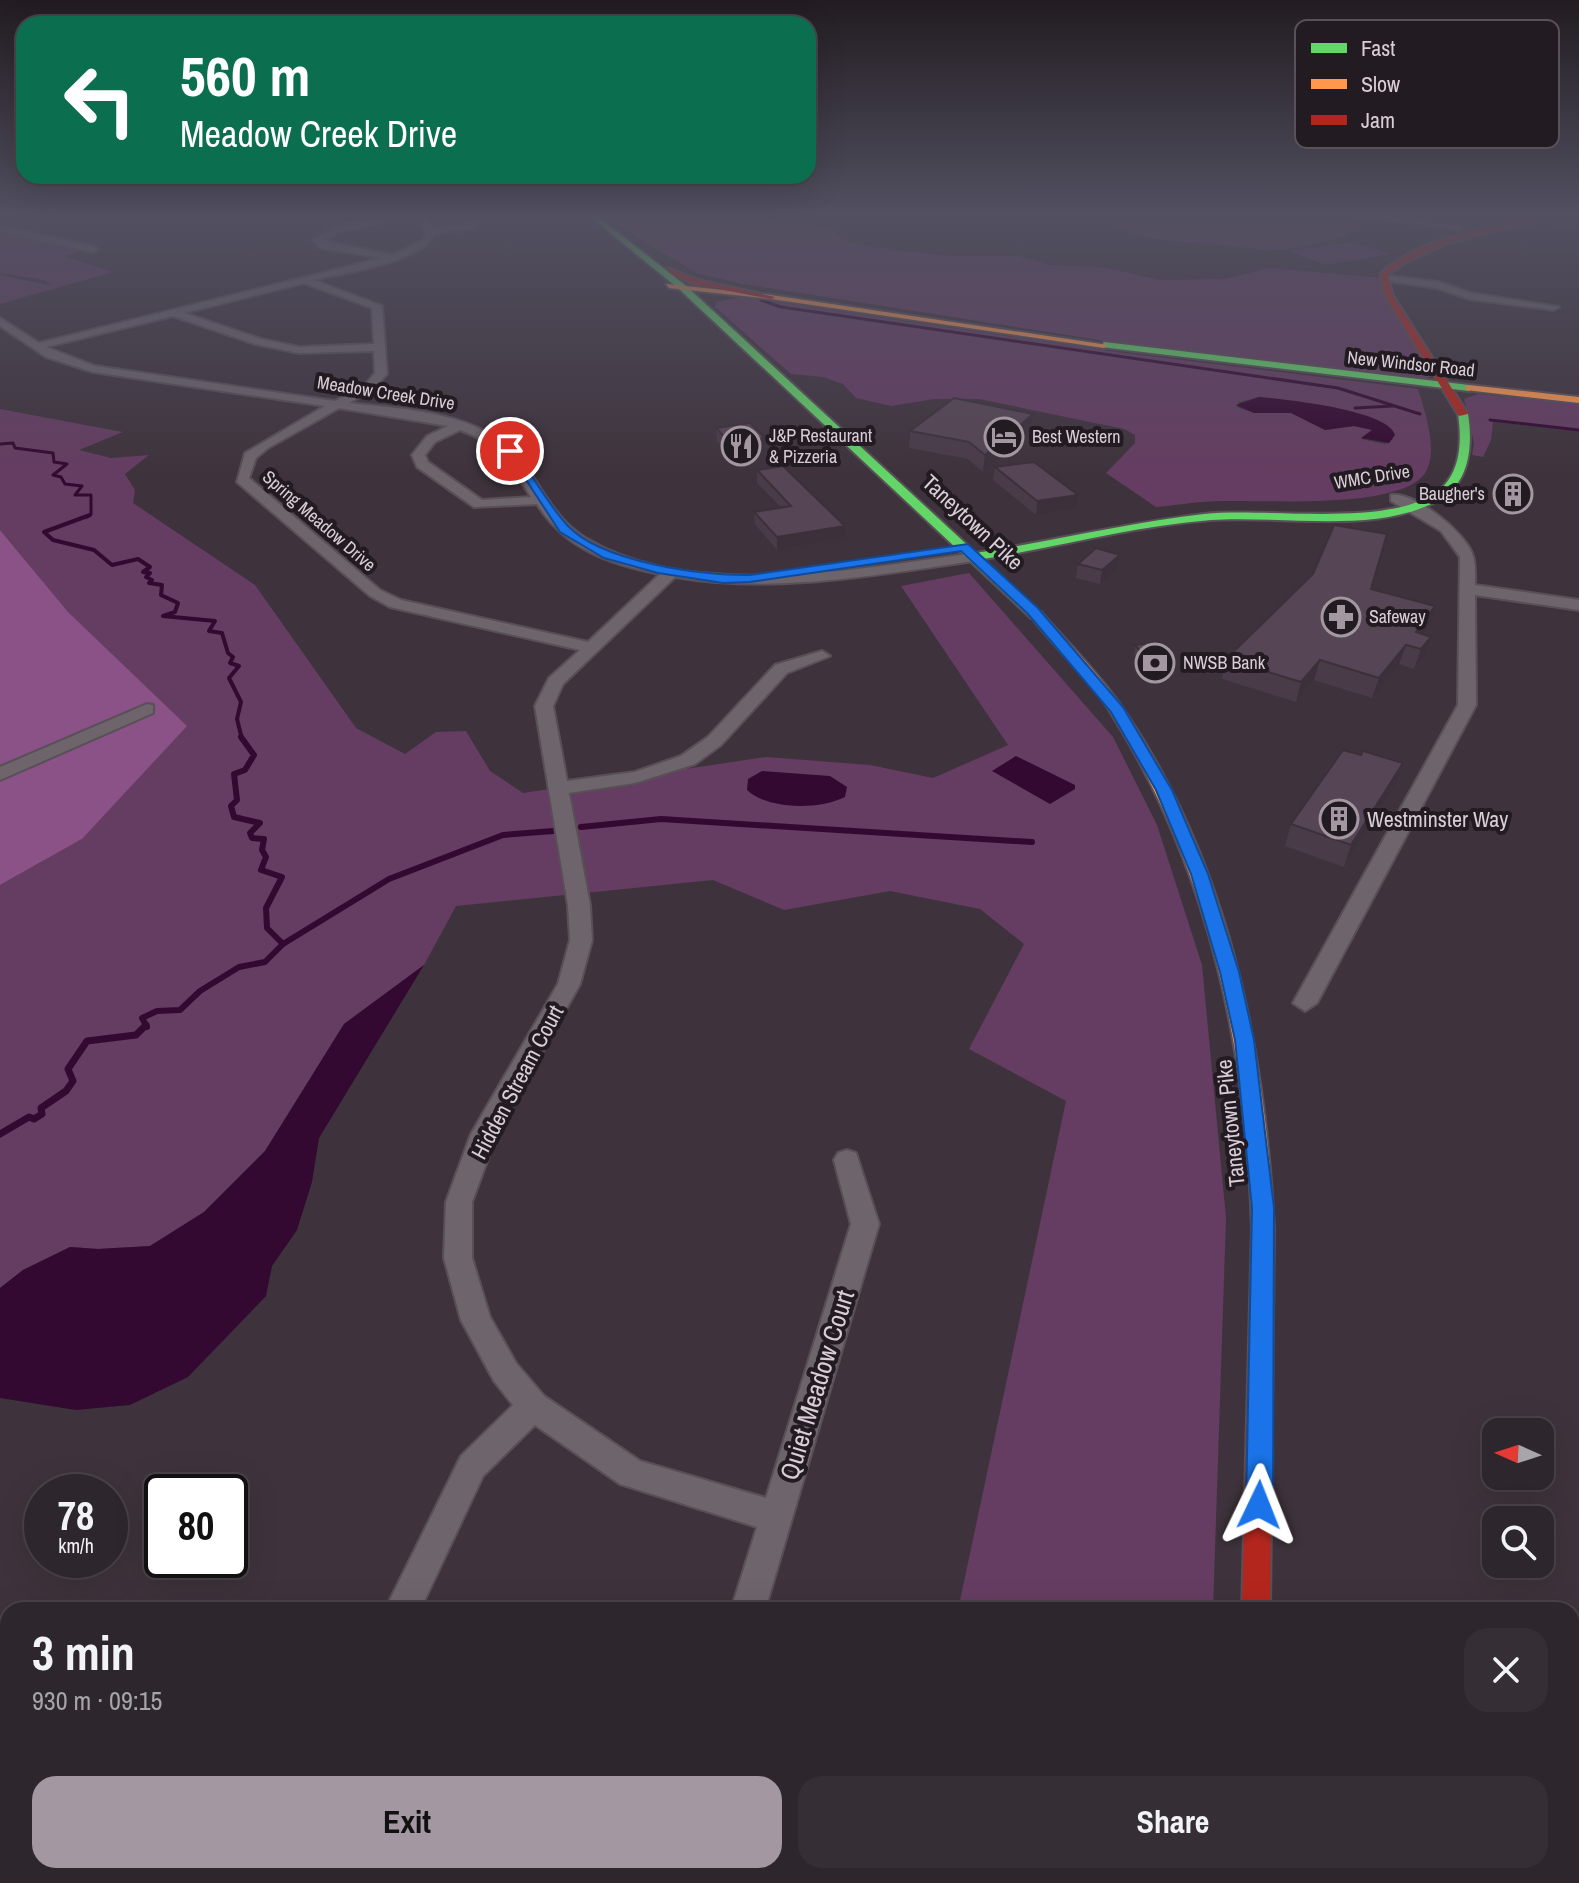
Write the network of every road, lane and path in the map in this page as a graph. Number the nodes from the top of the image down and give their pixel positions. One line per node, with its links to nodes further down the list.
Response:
1 (228, 301): 11 (street)
2 (363, 301): 15 (street, Spring Meadow Drive)
3 (692, 301): 13 (main road, Taneytown Pike)
4 (695, 301): 9 (main road, Taneytown Pike)
5 (712, 301): 9 (main road)
6 (798, 301): 16 (main road, New Windsor Road)
7 (1392, 301): 16 (main road)
8 (1502, 301): 10 (street)
9 (702, 306): 13 (main road, Taneytown Pike)
10 (1554, 307)
11 (176, 314): 14 (street); 15 (street)
12 (0, 321): 14 (street, Meadow Creek Drive)
13 (736, 339): 22 (main road, Taneytown Pike)
14 (39, 346): 18 (street, Meadow Creek Drive)
15 (381, 347): 18 (street, Spring Meadow Drive)
16 (1441, 380): 17 (main road, New Windsor Road); 21 (main road, WMC Drive)
17 (1579, 400)
18 (338, 405): 19 (street, Meadow Creek Drive); 26 (street, Spring Meadow Drive)
19 (460, 425): 20 (street, Meadow Creek Drive); 20 (street)
20 (542, 500): 23 (street, Meadow Creek Drive)
21 (1403, 502): 22 (main road, WMC Drive); 24 (street)
22 (970, 552): 23 (street, Meadow Creek Drive); 37 (main road, Taneytown Pike)
23 (671, 572): 26 (street, Hidden Stream Court)
24 (1468, 589): 25 (street); 31 (street)
25 (1579, 605)
26 (590, 647): 30 (street, Hidden Stream Court)
27 (822, 656): 30 (street)
28 (147, 709): 29 (street)
29 (0, 774)
30 (560, 788): 33 (street, Hidden Stream Court)
31 (1305, 1003)
32 (847, 1160): 34 (street, Quiet Meadow Court)
33 (533, 1406): 34 (street, Hidden Stream Court); 35 (street)
34 (777, 1517): 36 (street, Quiet Meadow Court)
35 (406, 1602)
36 (750, 1602)
37 (1256, 1602)

